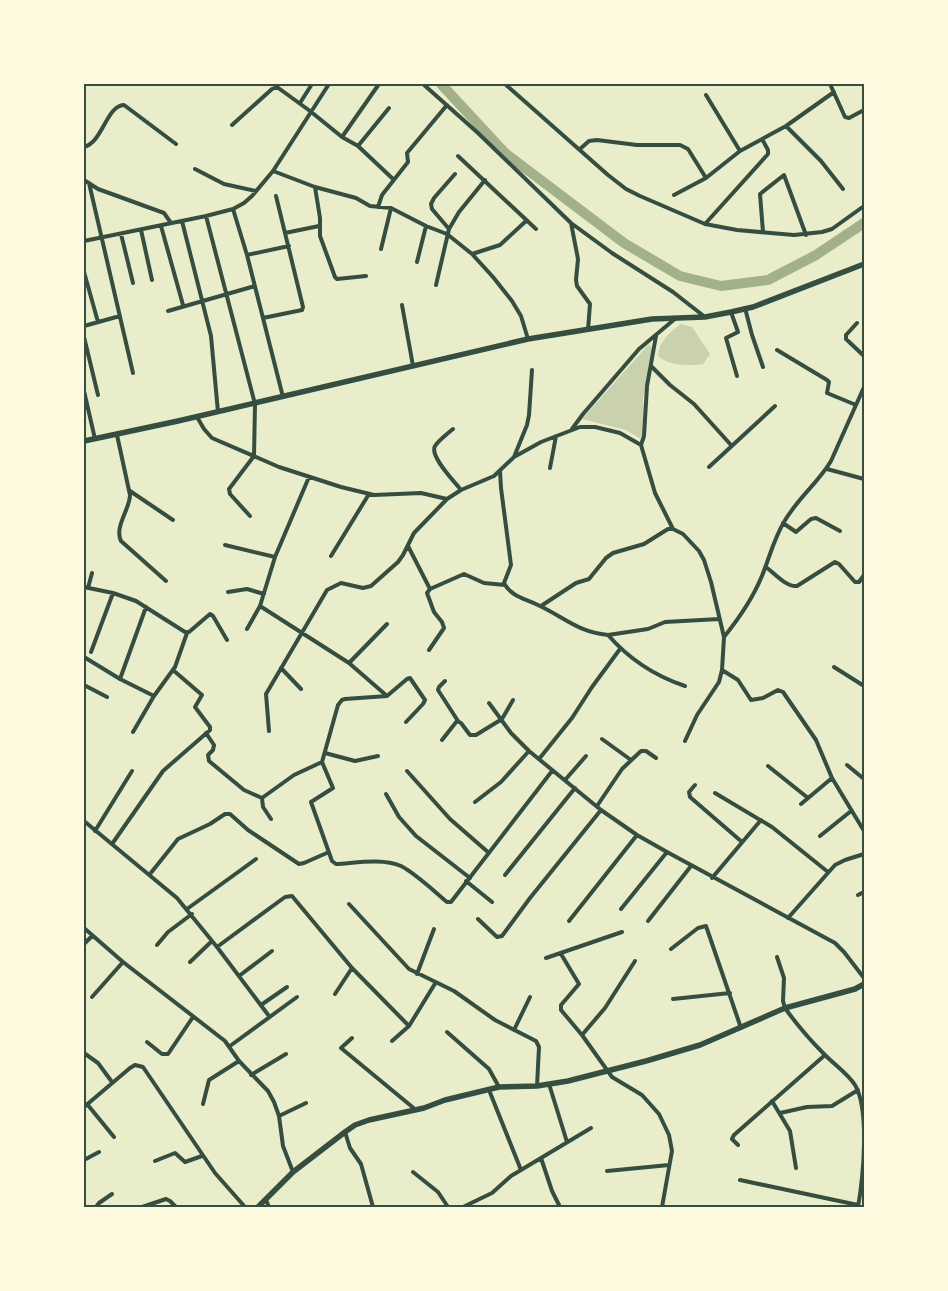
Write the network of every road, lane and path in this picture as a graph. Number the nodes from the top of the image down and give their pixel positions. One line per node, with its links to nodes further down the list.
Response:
1 (312, 84): 10 (street)
2 (329, 84): 14 (street)
3 (379, 84): 17 (street)
4 (423, 84): 11 (street)
5 (506, 84): 6 (street); 22 (street)
6 (512, 84)
7 (830, 84): 8 (street)
8 (834, 92): 13 (street); 16 (street)
9 (706, 95): 23 (street)
10 (300, 103): 14 (street); 15 (street)
11 (447, 105): 30 (street); 46 (street)
12 (389, 108): 20 (street)
13 (864, 110)
14 (310, 111): 17 (street); 26 (street)
15 (232, 125)
16 (786, 126): 18 (street); 34 (street)
17 (342, 137): 20 (street)
18 (762, 139): 23 (street); 47 (street)
19 (176, 144): 21 (street)
20 (358, 146): 30 (street)
21 (84, 147)
22 (580, 149): 28 (street); 47 (street)
23 (740, 151): 28 (street)
24 (458, 156): 31 (street)
25 (195, 169): 35 (street)
26 (273, 171): 33 (street); 35 (street)
27 (455, 174): 53 (street)
28 (706, 178): 36 (street)
29 (84, 180): 32 (street)
30 (393, 180): 39 (street)
31 (485, 180): 44 (street); 53 (street)
32 (89, 184): 45 (street); 58 (street)
33 (315, 187): 39 (street); 49 (street)
34 (843, 189)
35 (256, 191): 41 (street)
36 (674, 195)
37 (276, 196): 55 (street)
38 (864, 206): 57 (street)
39 (378, 207): 40 (street)
40 (391, 208): 50 (street); 61 (street)
41 (233, 209): 42 (street); 63 (street)
42 (206, 216): 43 (street); 72 (street)
43 (182, 221): 45 (street); 73 (street)
44 (526, 221): 51 (street); 62 (street)
45 (171, 223): 48 (street)
46 (570, 223): 80 (street); 86 (street)
47 (705, 224): 54 (street)
48 (161, 226): 52 (street); 74 (street)
49 (319, 226): 55 (street); 67 (street)
50 (426, 226): 53 (street); 64 (street)
51 (536, 229)
52 (141, 230): 56 (street); 68 (street)
53 (448, 231): 62 (street); 70 (street)
54 (763, 232): 57 (street); 57 (street)
55 (285, 233): 60 (street)
56 (121, 234): 58 (street); 69 (street)
57 (806, 234)
58 (101, 238): 59 (street); 79 (street)
59 (84, 242)
60 (289, 246): 63 (street); 81 (street)
61 (381, 249)
62 (472, 254): 89 (street)
63 (247, 255): 71 (street)
64 (417, 262)
65 (864, 264): 76 (main road)
66 (84, 272): 83 (street)
67 (366, 276)
68 (152, 280)
69 (133, 283)
70 (436, 285)
71 (255, 286): 72 (street); 81 (street)
72 (227, 293): 73 (street); 103 (street)
73 (202, 300): 74 (street); 106 (street)
74 (183, 305): 77 (street)
75 (402, 306): 93 (street)
76 (745, 308): 78 (main road); 95 (street)
77 (168, 310)
78 (731, 312): 80 (main road); 98 (street)
79 (120, 316): 83 (street); 97 (street)
80 (705, 317): 82 (main road)
81 (263, 318): 102 (street)
82 (676, 318): 86 (main road); 87 (street)
83 (98, 322): 85 (street)
84 (857, 323): 92 (street)
85 (84, 326)
86 (588, 330): 89 (main road)
87 (656, 336): 94 (street); 109 (street)
88 (84, 337): 90 (street)
89 (528, 339): 93 (main road)
90 (85, 349): 101 (street)
91 (777, 350): 104 (street)
92 (864, 356)
93 (413, 366): 102 (main road)
94 (651, 366): 114 (street); 115 (street)
95 (763, 367)
96 (532, 370): 117 (street)
97 (133, 373)
98 (738, 376)
99 (864, 387): 104 (street)
100 (84, 391): 112 (street)
101 (98, 395)
102 (283, 397): 103 (main road)
103 (254, 404): 106 (main road); 116 (street)
104 (856, 405): 120 (street)
105 (775, 406): 115 (street)
106 (218, 412): 107 (main road)
107 (197, 417): 110 (main road); 116 (street)
108 (453, 429): 124 (street)
109 (572, 429): 111 (street); 114 (street)
110 (117, 435): 112 (main road); 125 (street)
111 (556, 436): 117 (street); 119 (street)
112 (96, 439): 113 (main road)
113 (84, 441)
114 (641, 445): 131 (street)
115 (731, 445): 118 (street)
116 (254, 456): 122 (street); 128 (street)
117 (514, 457): 121 (street)
118 (710, 467)
119 (550, 468)
120 (827, 469): 123 (street); 130 (street)
121 (500, 471): 124 (street); 141 (street)
122 (309, 477): 126 (street); 136 (street)
123 (864, 479)
124 (461, 490): 127 (street)
125 (130, 491): 129 (street); 140 (street)
126 (369, 494): 127 (street); 135 (street)
127 (447, 499): 134 (street)
128 (250, 516)
129 (173, 520)
130 (783, 523): 132 (street); 137 (street)
131 (673, 529): 148 (street); 150 (street)
132 (840, 531)
133 (225, 545): 136 (street)
134 (408, 546): 143 (street); 154 (street)
135 (331, 556)
136 (275, 557): 146 (street)
137 (766, 568): 139 (street); 156 (street)
138 (92, 573): 142 (street)
139 (864, 576)
140 (166, 581)
141 (505, 585): 143 (street); 148 (street)
142 (86, 587): 145 (street)
143 (430, 589): 159 (street)
144 (228, 592): 146 (street)
145 (113, 593): 149 (street); 160 (street)
146 (264, 594): 147 (street)
147 (260, 606): 152 (street); 154 (street)
148 (541, 606): 155 (street)
149 (146, 607): 153 (street); 167 (street)
150 (718, 619): 155 (street); 156 (street)
151 (387, 624): 162 (street)
152 (247, 629)
153 (187, 633): 157 (street); 165 (street)
154 (302, 633): 162 (street); 164 (street)
155 (608, 636): 158 (street)
156 (724, 637): 166 (street)
157 (227, 640)
158 (620, 649): 170 (street); 192 (street)
159 (429, 650)
160 (91, 652)
161 (84, 657): 167 (street)
162 (349, 662): 174 (street)
163 (834, 667): 171 (street)
164 (281, 668): 172 (street); 181 (street)
165 (172, 670): 173 (street); 183 (street)
166 (722, 670): 186 (street); 200 (street)
167 (120, 680): 173 (street)
168 (445, 681): 179 (street)
169 (84, 685): 175 (street)
170 (685, 686)
171 (864, 686)
172 (301, 689)
173 (154, 696): 182 (street)
174 (387, 696): 180 (street); 188 (street)
175 (108, 697)
176 (513, 700): 178 (street)
177 (489, 704): 178 (street)
178 (500, 720): 179 (street); 187 (street)
179 (458, 721): 185 (street)
180 (406, 722)
181 (269, 731)
182 (133, 732)
183 (206, 733): 207 (street); 222 (street)
184 (602, 739): 193 (street)
185 (442, 740)
186 (685, 742)
187 (529, 751): 192 (street); 209 (street)
188 (325, 753): 189 (street); 194 (street)
189 (378, 756)
190 (586, 756): 202 (street)
191 (656, 758): 193 (street)
192 (539, 760): 199 (street)
193 (631, 760): 211 (street)
194 (322, 762): 207 (street); 223 (street)
195 (848, 765): 201 (street)
196 (768, 766): 208 (street)
197 (132, 771): 217 (street)
198 (407, 771): 225 (street)
199 (552, 771): 202 (street); 225 (street)
200 (832, 778): 208 (street); 213 (street)
201 (864, 778)
202 (565, 780): 204 (street)
203 (695, 785): 221 (street)
204 (575, 788): 211 (street); 231 (street)
205 (715, 793): 216 (street)
206 (386, 794): 233 (street)
207 (262, 798): 214 (street)
208 (808, 798): 210 (street)
209 (475, 802)
210 (801, 804)
211 (597, 806): 212 (street)
212 (601, 810): 219 (street); 242 (street)
213 (851, 811): 218 (street); 220 (street)
214 (271, 818)
215 (84, 820): 217 (street)
216 (761, 820): 221 (street); 229 (street)
217 (96, 831): 222 (street)
218 (864, 831)
219 (637, 835): 224 (street); 243 (street)
220 (820, 836)
221 (742, 842): 232 (street)
222 (112, 844): 230 (street)
223 (329, 852): 230 (street); 233 (street)
224 (667, 852): 228 (street); 239 (street)
225 (489, 853): 233 (street)
226 (864, 854): 229 (street)
227 (256, 859): 238 (street)
228 (691, 866): 232 (street); 244 (street)
229 (828, 872): 241 (street)
230 (150, 874): 238 (street)
231 (505, 875)
232 (712, 878): 241 (street)
233 (468, 880): 236 (street)
234 (864, 892): 235 (street)
235 (858, 895)
236 (492, 902)
237 (349, 904): 262 (street)
238 (188, 909): 240 (street)
239 (621, 909)
240 (192, 914): 249 (street); 251 (street)
241 (788, 918): 264 (street)
242 (478, 919)
243 (569, 921)
244 (648, 921)
245 (84, 928): 248 (street)
246 (434, 930): 262 (street)
247 (622, 932): 255 (street)
248 (92, 936): 250 (street); 259 (street)
249 (212, 941): 252 (street); 260 (street)
250 (84, 944)
251 (156, 945)
252 (218, 947): 261 (street); 263 (street)
253 (671, 950): 268 (street)
254 (272, 951): 263 (street)
255 (561, 954): 257 (street); 282 (street)
256 (778, 957): 275 (street)
257 (546, 958)
258 (635, 961): 282 (street)
259 (123, 962): 270 (street); 277 (street)
260 (190, 962)
261 (352, 968): 269 (street); 278 (street)
262 (417, 974): 265 (street)
263 (239, 976): 274 (street)
264 (864, 978)
265 (436, 982): 278 (street); 280 (street)
266 (864, 984): 275 (main road)
267 (287, 987): 274 (street)
268 (730, 993): 273 (street); 279 (street)
269 (335, 994)
270 (92, 996)
271 (297, 997): 276 (street)
272 (530, 998): 280 (street)
273 (673, 999)
274 (261, 1005): 276 (street)
275 (785, 1008): 279 (main road); 289 (street)
276 (269, 1016): 286 (street)
277 (193, 1017): 285 (street); 286 (street)
278 (409, 1026): 284 (street)
279 (741, 1028): 291 (main road)
280 (514, 1030): 295 (street)
281 (447, 1032): 296 (street)
282 (582, 1035): 291 (street)
283 (352, 1038): 303 (street)
284 (392, 1041)
285 (147, 1042)
286 (230, 1046): 290 (street)
287 (84, 1053): 293 (street)
288 (286, 1054): 292 (street)
289 (825, 1055): 298 (street); 299 (street)
290 (239, 1061): 292 (street); 301 (street)
291 (606, 1071): 294 (main road); 316 (street)
292 (251, 1075): 305 (street)
293 (112, 1082): 302 (street); 312 (street)
294 (549, 1084): 295 (main road); 309 (street)
295 (537, 1086): 296 (main road)
296 (500, 1087): 297 (main road)
297 (489, 1090): 303 (main road); 318 (street)
298 (858, 1090): 304 (street); 323 (street)
299 (772, 1101): 304 (street); 310 (street)
300 (306, 1103): 305 (street)
301 (203, 1104)
302 (86, 1106): 308 (street)
303 (416, 1110): 307 (main road)
304 (780, 1113): 317 (street)
305 (279, 1116): 320 (street)
306 (590, 1128): 309 (street)
307 (345, 1132): 320 (main road); 333 (street)
308 (114, 1137)
309 (567, 1142): 313 (street)
310 (738, 1145)
311 (99, 1152): 314 (street)
312 (202, 1156): 315 (street); 330 (street)
313 (542, 1158): 318 (street); 336 (street)
314 (84, 1160)
315 (155, 1161)
316 (669, 1165): 319 (street); 337 (street)
317 (796, 1168)
318 (521, 1170): 335 (street)
319 (607, 1171)
320 (293, 1172): 325 (main road)
321 (413, 1172): 334 (street)
322 (740, 1180): 326 (street)
323 (864, 1181): 326 (street)
324 (112, 1194): 327 (street)
325 (266, 1200): 331 (main road); 332 (street)
326 (858, 1206)
327 (96, 1207)
328 (142, 1207): 329 (street)
329 (176, 1207)
330 (244, 1207)
331 (258, 1207)
332 (269, 1207)
333 (373, 1207)
334 (448, 1207)
335 (463, 1207)
336 (560, 1207)
337 (662, 1207)

